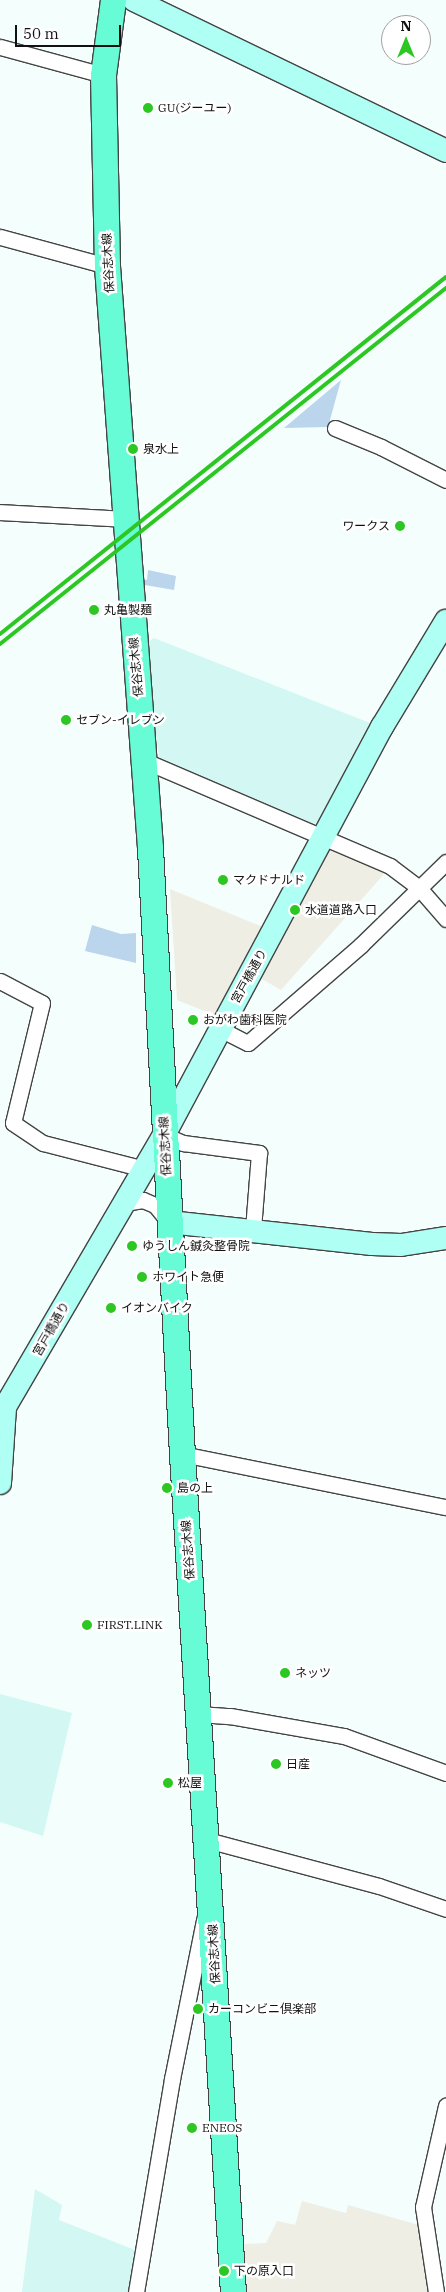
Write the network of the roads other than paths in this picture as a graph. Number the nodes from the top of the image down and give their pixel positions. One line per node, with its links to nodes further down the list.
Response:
1 (113, 0): 4 (main road, 保谷志木線)
2 (134, 0): 5 (street)
3 (0, 47): 4 (street)
4 (104, 75): 7 (main road, 保谷志木線)
5 (446, 151)
6 (0, 237): 7 (street)
7 (107, 266): 11 (main road, 保谷志木線)
8 (335, 428): 9 (street)
9 (446, 480)
10 (0, 512): 11 (street)
11 (124, 519): 13 (main road, 保谷志木線)
12 (446, 621): 14 (street, 宮戸橋通り)
13 (144, 761): 14 (street); 20 (main road, 保谷志木線)
14 (325, 837): 16 (street); 19 (street, 宮戸橋通り)
15 (446, 862): 16 (street)
16 (420, 889): 17 (street); 19 (street)
17 (446, 919)
18 (0, 981): 21 (street)
19 (220, 1029): 20 (street, 宮戸橋通り)
20 (164, 1135): 21 (street, 宮戸橋通り); 23 (main road, 保谷志木線); 24 (street)
21 (144, 1169): 22 (street, 宮戸橋通り)
22 (124, 1203): 23 (street); 27 (street, 宮戸橋通り)
23 (170, 1222): 24 (street); 26 (main road, 保谷志木線)
24 (253, 1230): 25 (street)
25 (446, 1238)
26 (182, 1454): 28 (street); 29 (main road, 保谷志木線)
27 (0, 1483)
28 (446, 1507)
29 (199, 1714): 30 (street); 31 (main road, 保谷志木線)
30 (446, 1773)
31 (207, 1840): 32 (main road, 保谷志木線); 33 (street)
32 (210, 1894): 35 (street); 36 (main road, 保谷志木線)
33 (446, 1909)
34 (446, 2106): 37 (street)
35 (136, 2292)
36 (233, 2292)
37 (436, 2292)

